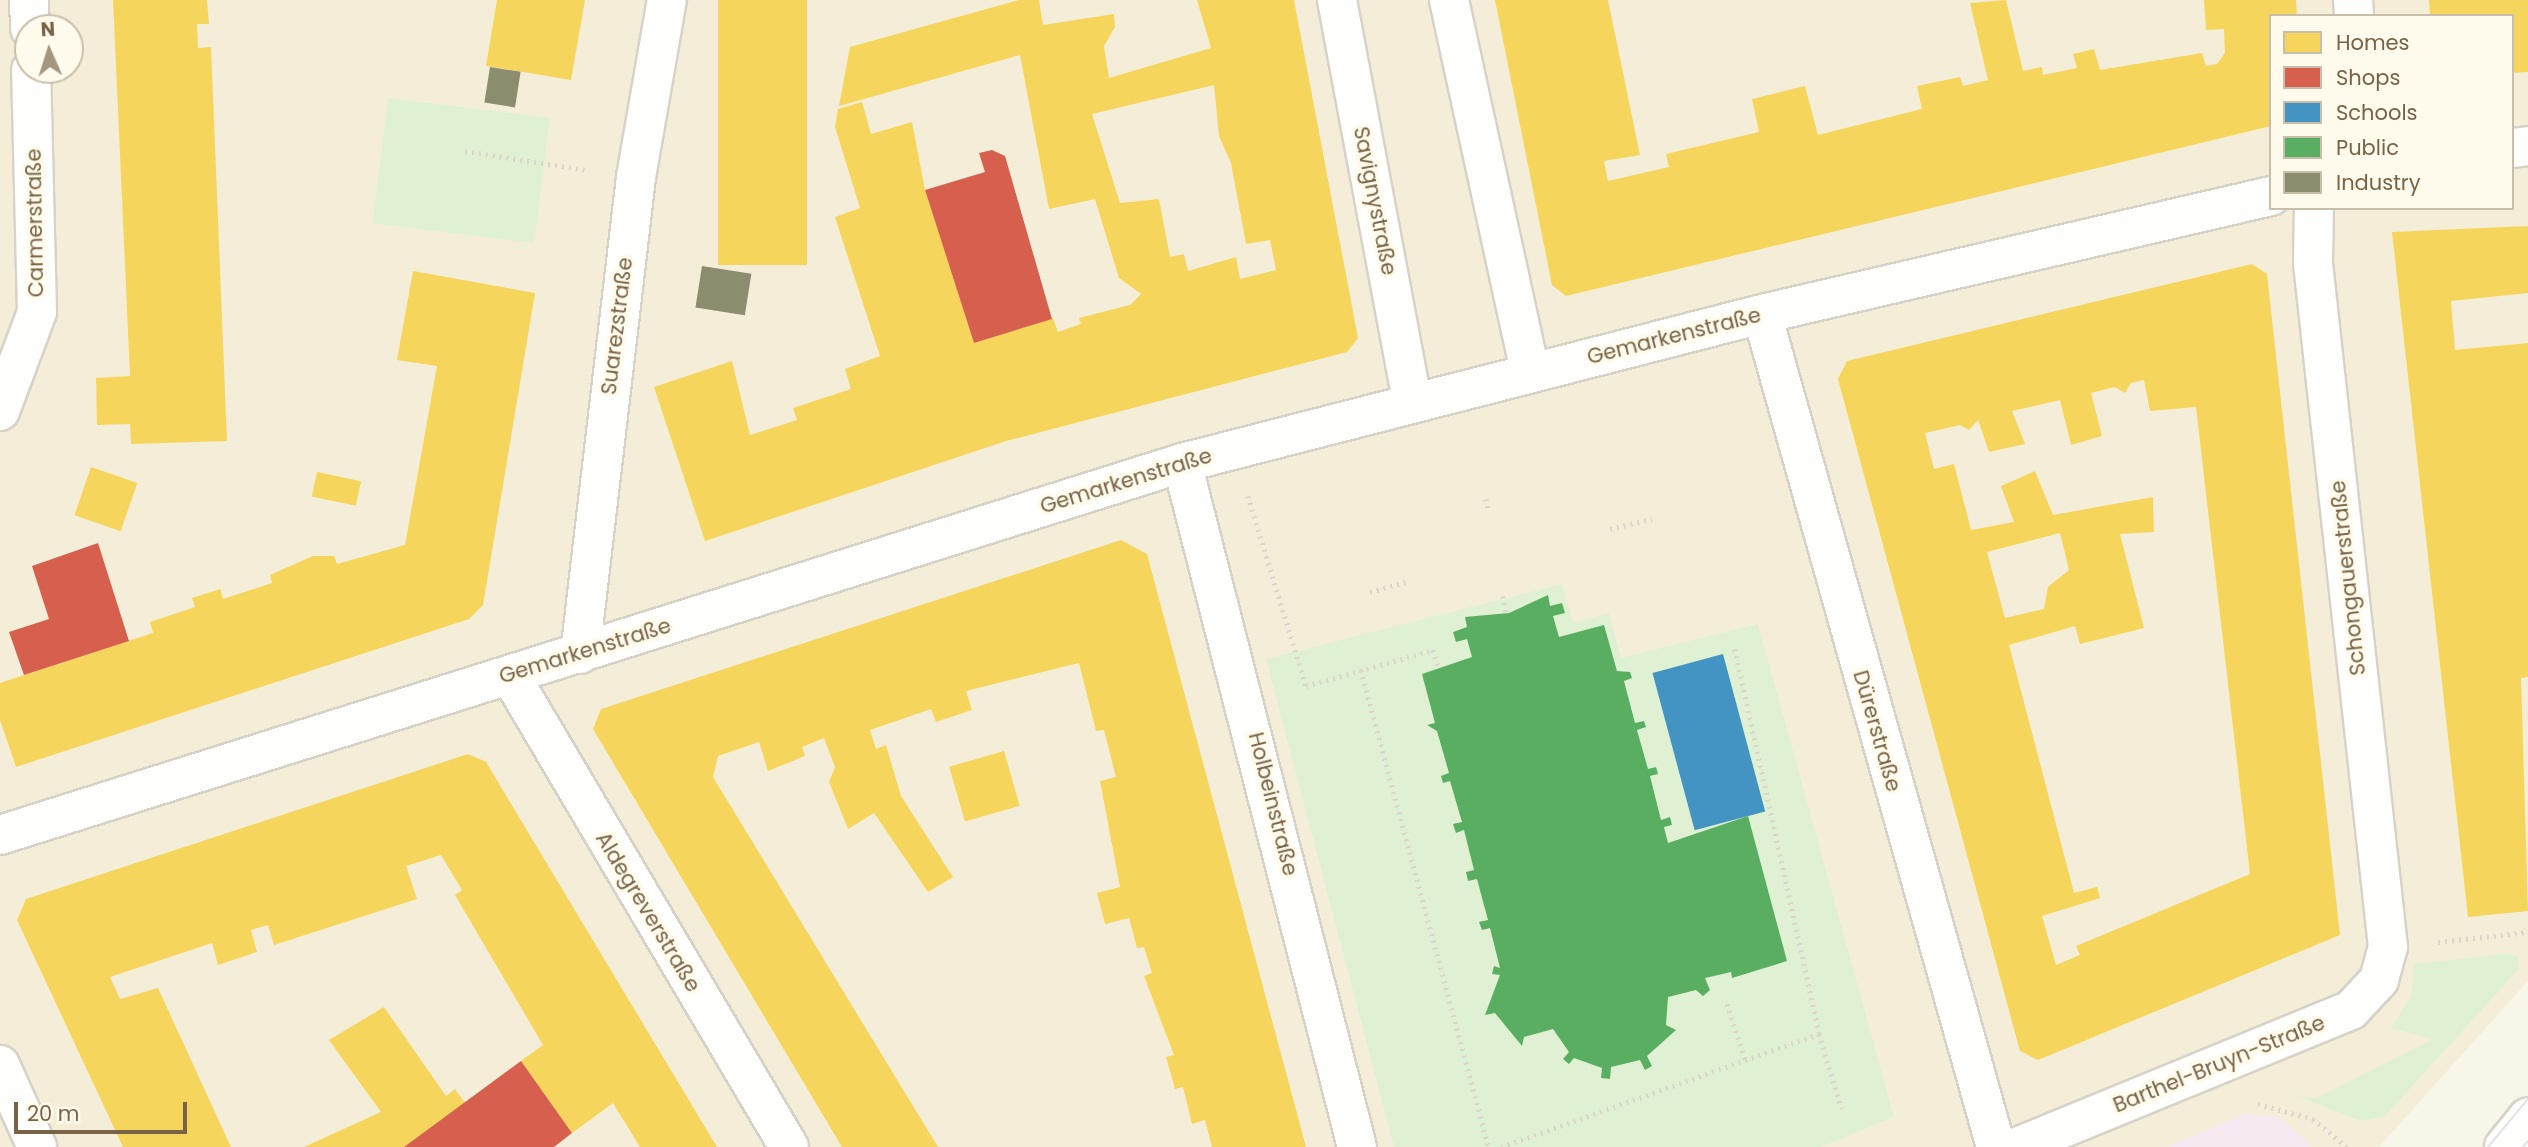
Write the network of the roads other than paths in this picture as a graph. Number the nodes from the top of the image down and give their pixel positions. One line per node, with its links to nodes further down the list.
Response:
1 (667, 0): 12 (street, Suarezstraße)
2 (1337, 0): 9 (street, Savignystraße)
3 (1449, 0): 8 (street)
4 (31, 84): 10 (street, Carmerstraße)
5 (2269, 196): 7 (street, Gemarkenstraße)
6 (2314, 210): 15 (street, Schongauerstraße)
7 (1762, 314): 8 (street, Gemarkenstraße); 21 (street, Dürerstraße)
8 (1530, 372): 9 (street, Gemarkenstraße)
9 (1412, 401): 11 (street, Gemarkenstraße)
10 (0, 411)
11 (1181, 463): 12 (street, Gemarkenstraße); 20 (street, Holbeinstraße)
12 (580, 654): 13 (street, Gemarkenstraße)
13 (510, 675): 14 (street, Gemarkenstraße); 19 (street, Aldegreverstraße)
14 (0, 835)
15 (2388, 947): 22 (street, Barthel-Bruyn-Straße)
16 (0, 1065): 18 (street)
17 (2528, 1117): 23 (street)
18 (37, 1147)
19 (789, 1147)
20 (1357, 1147)
21 (1996, 1147)
22 (2017, 1147)
23 (2504, 1147)

